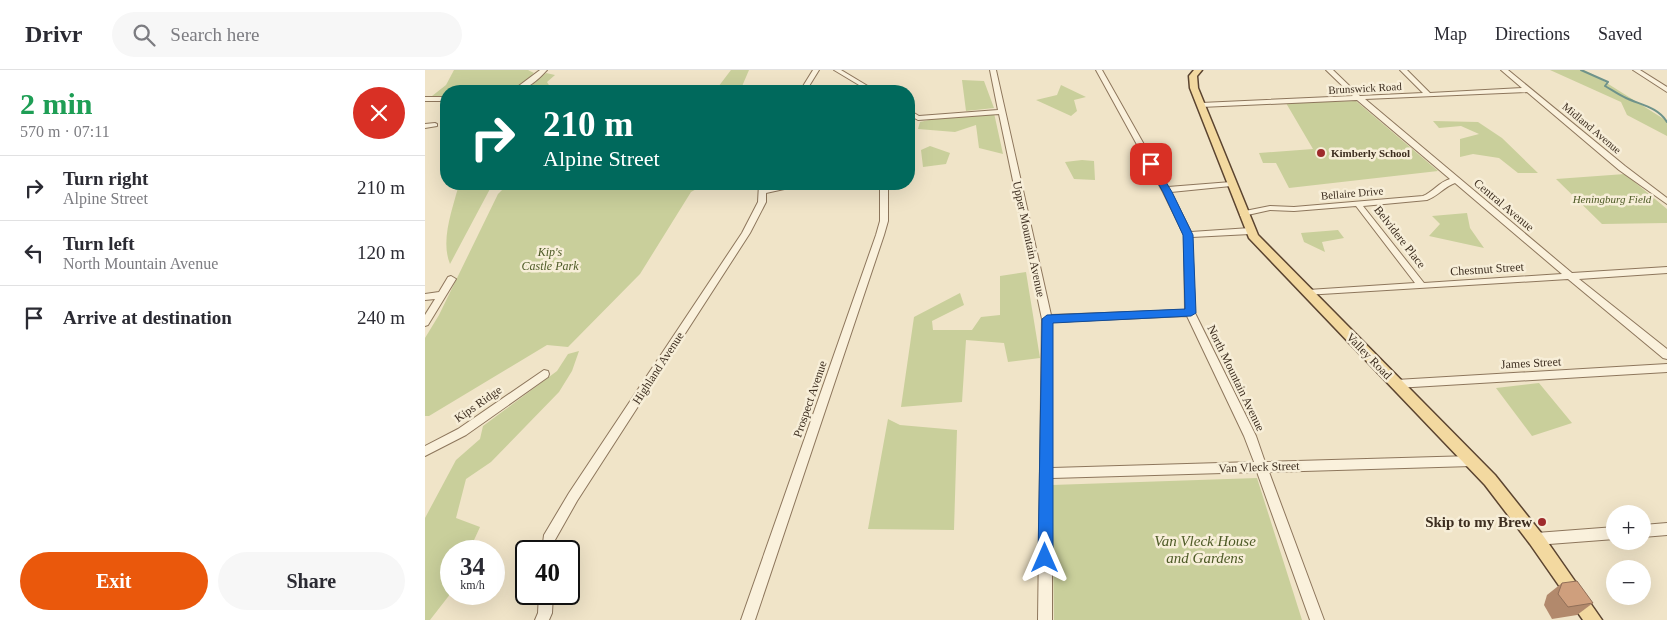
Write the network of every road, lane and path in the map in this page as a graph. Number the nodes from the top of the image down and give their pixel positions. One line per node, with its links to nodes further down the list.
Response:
1 (544, 70): 11 (street)
2 (816, 70): 12 (street)
3 (837, 70): 13 (street)
4 (993, 70): 21 (street, Upper Mountain Avenue)
5 (1099, 70): 31 (street, North Mountain Avenue)
6 (1198, 70): 20 (main road, Valley Road)
7 (1329, 70): 17 (street, Central Avenue)
8 (1403, 70): 16 (street)
9 (1504, 70): 14 (street, Midland Avenue)
10 (1635, 70): 15 (street)
11 (526, 85)
12 (807, 85)
13 (863, 85)
14 (1529, 90): 16 (street, Brunswick Road); 32 (street, Midland Avenue)
15 (1667, 90)
16 (1429, 95): 17 (street, Brunswick Road)
17 (1359, 98): 20 (street, Brunswick Road); 27 (street, Central Avenue)
18 (425, 99): 19 (street)
19 (440, 100)
20 (1201, 105): 28 (main road, Valley Road)
21 (1002, 112): 23 (street); 45 (street, Upper Mountain Avenue)
22 (915, 116): 23 (street)
23 (918, 118): 24 (street)
24 (915, 120)
25 (435, 125): 26 (street)
26 (425, 126)
27 (1456, 180): 33 (street, Bellaire Drive); 38 (street, Central Avenue)
28 (1231, 184): 31 (street); 34 (main road, Valley Road)
29 (763, 190): 59 (street, Highland Avenue)
30 (883, 190): 62 (street, Prospect Avenue)
31 (1166, 190): 36 (street, North Mountain Avenue)
32 (1667, 202)
33 (1358, 204): 34 (street, Bellaire Drive); 40 (street, Belvidere Place)
34 (1243, 214): 35 (main road, Valley Road)
35 (1250, 231): 36 (street); 41 (main road, Valley Road)
36 (1188, 235): 44 (street, North Mountain Avenue)
37 (1667, 270): 38 (street, Chestnut Street)
38 (1570, 276): 40 (street, Chestnut Street); 47 (street, Central Avenue)
39 (451, 279): 42 (street)
40 (1422, 286): 41 (street, Chestnut Street)
41 (1309, 293): 50 (main road, Valley Road)
42 (441, 295): 43 (street); 46 (street)
43 (425, 297)
44 (1191, 313): 45 (street); 53 (street, North Mountain Avenue)
45 (1047, 319): 54 (street, Upper Mountain Avenue)
46 (425, 323)
47 (1667, 355)
48 (1667, 368): 50 (street, James Street)
49 (544, 374): 51 (street, Kips Ridge)
50 (1395, 384): 52 (main road, Valley Road)
51 (425, 450)
52 (1472, 461): 53 (street, Van Vleck Street); 58 (main road, Valley Road)
53 (1263, 467): 54 (street, Van Vleck Street); 64 (street, North Mountain Avenue)
54 (1046, 473): 63 (street, Upper Mountain Avenue)
55 (1667, 528): 56 (street)
56 (1651, 530)
57 (1606, 534): 58 (street)
58 (1536, 539): 65 (main road, Valley Road)
59 (549, 540)
60 (545, 605): 61 (street)
61 (542, 620)
62 (748, 620)
63 (1045, 620)
64 (1317, 620)
65 (1593, 620)

